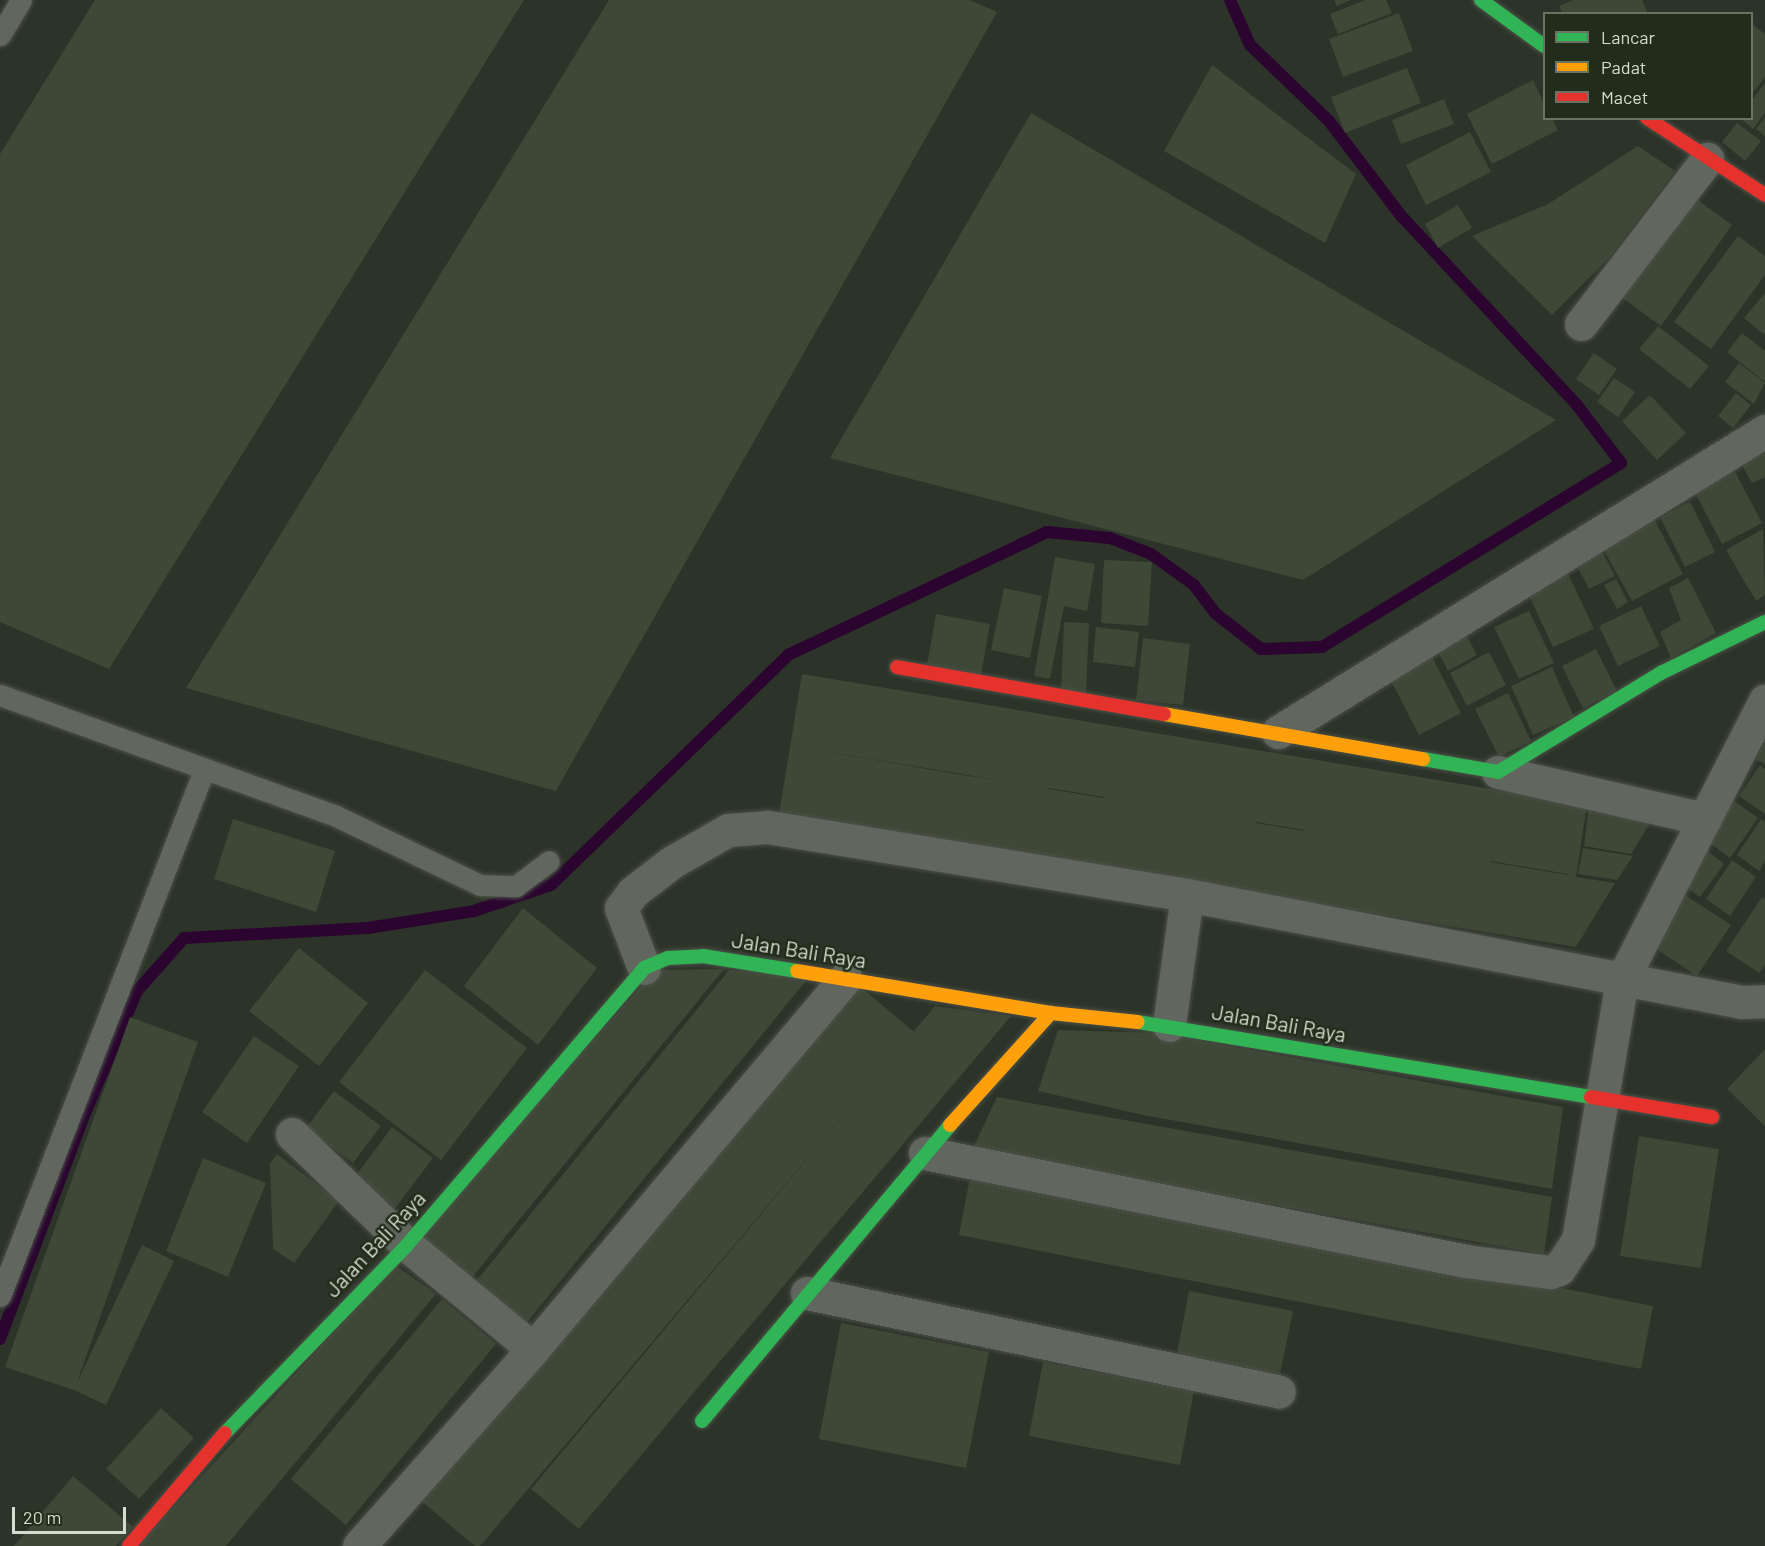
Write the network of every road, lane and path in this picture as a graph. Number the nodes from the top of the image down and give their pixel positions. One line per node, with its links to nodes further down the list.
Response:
1 (21, 0): 3 (lane)
2 (1481, 0): 4 (street)
3 (0, 35)
4 (1543, 45)
5 (1650, 120): 6 (street)
6 (1707, 159): 7 (street); 8 (street)
7 (1765, 195)
8 (1581, 324)
9 (1765, 431): 14 (street)
10 (1765, 622): 16 (street)
11 (897, 668): 14 (street)
12 (0, 695): 15 (lane)
13 (1765, 701): 17 (street)
14 (1278, 732): 16 (street)
15 (204, 770): 18 (lane); 32 (lane)
16 (1498, 772): 17 (street)
17 (1706, 819): 22 (street)
18 (549, 861)
19 (1187, 895): 20 (street); 22 (street); 25 (street)
20 (645, 968): 21 (street, Jalan Bali Raya); 30 (street, Jalan Bali Raya)
21 (845, 978): 24 (street, Jalan Bali Raya); 33 (street)
22 (1622, 980): 23 (street); 26 (street)
23 (1765, 1001)
24 (1050, 1013): 25 (street, Jalan Bali Raya); 29 (street)
25 (1169, 1025): 26 (street, Jalan Bali Raya)
26 (1600, 1101): 27 (street, Jalan Bali Raya); 29 (street)
27 (1712, 1117)
28 (292, 1134): 30 (street)
29 (925, 1153): 31 (street)
30 (407, 1245): 33 (street); 36 (street, Jalan Bali Raya)
31 (807, 1293): 34 (street); 35 (street)
32 (0, 1296)
33 (533, 1349): 37 (street)
34 (1279, 1392)
35 (702, 1421)
36 (129, 1546)
37 (359, 1546)

